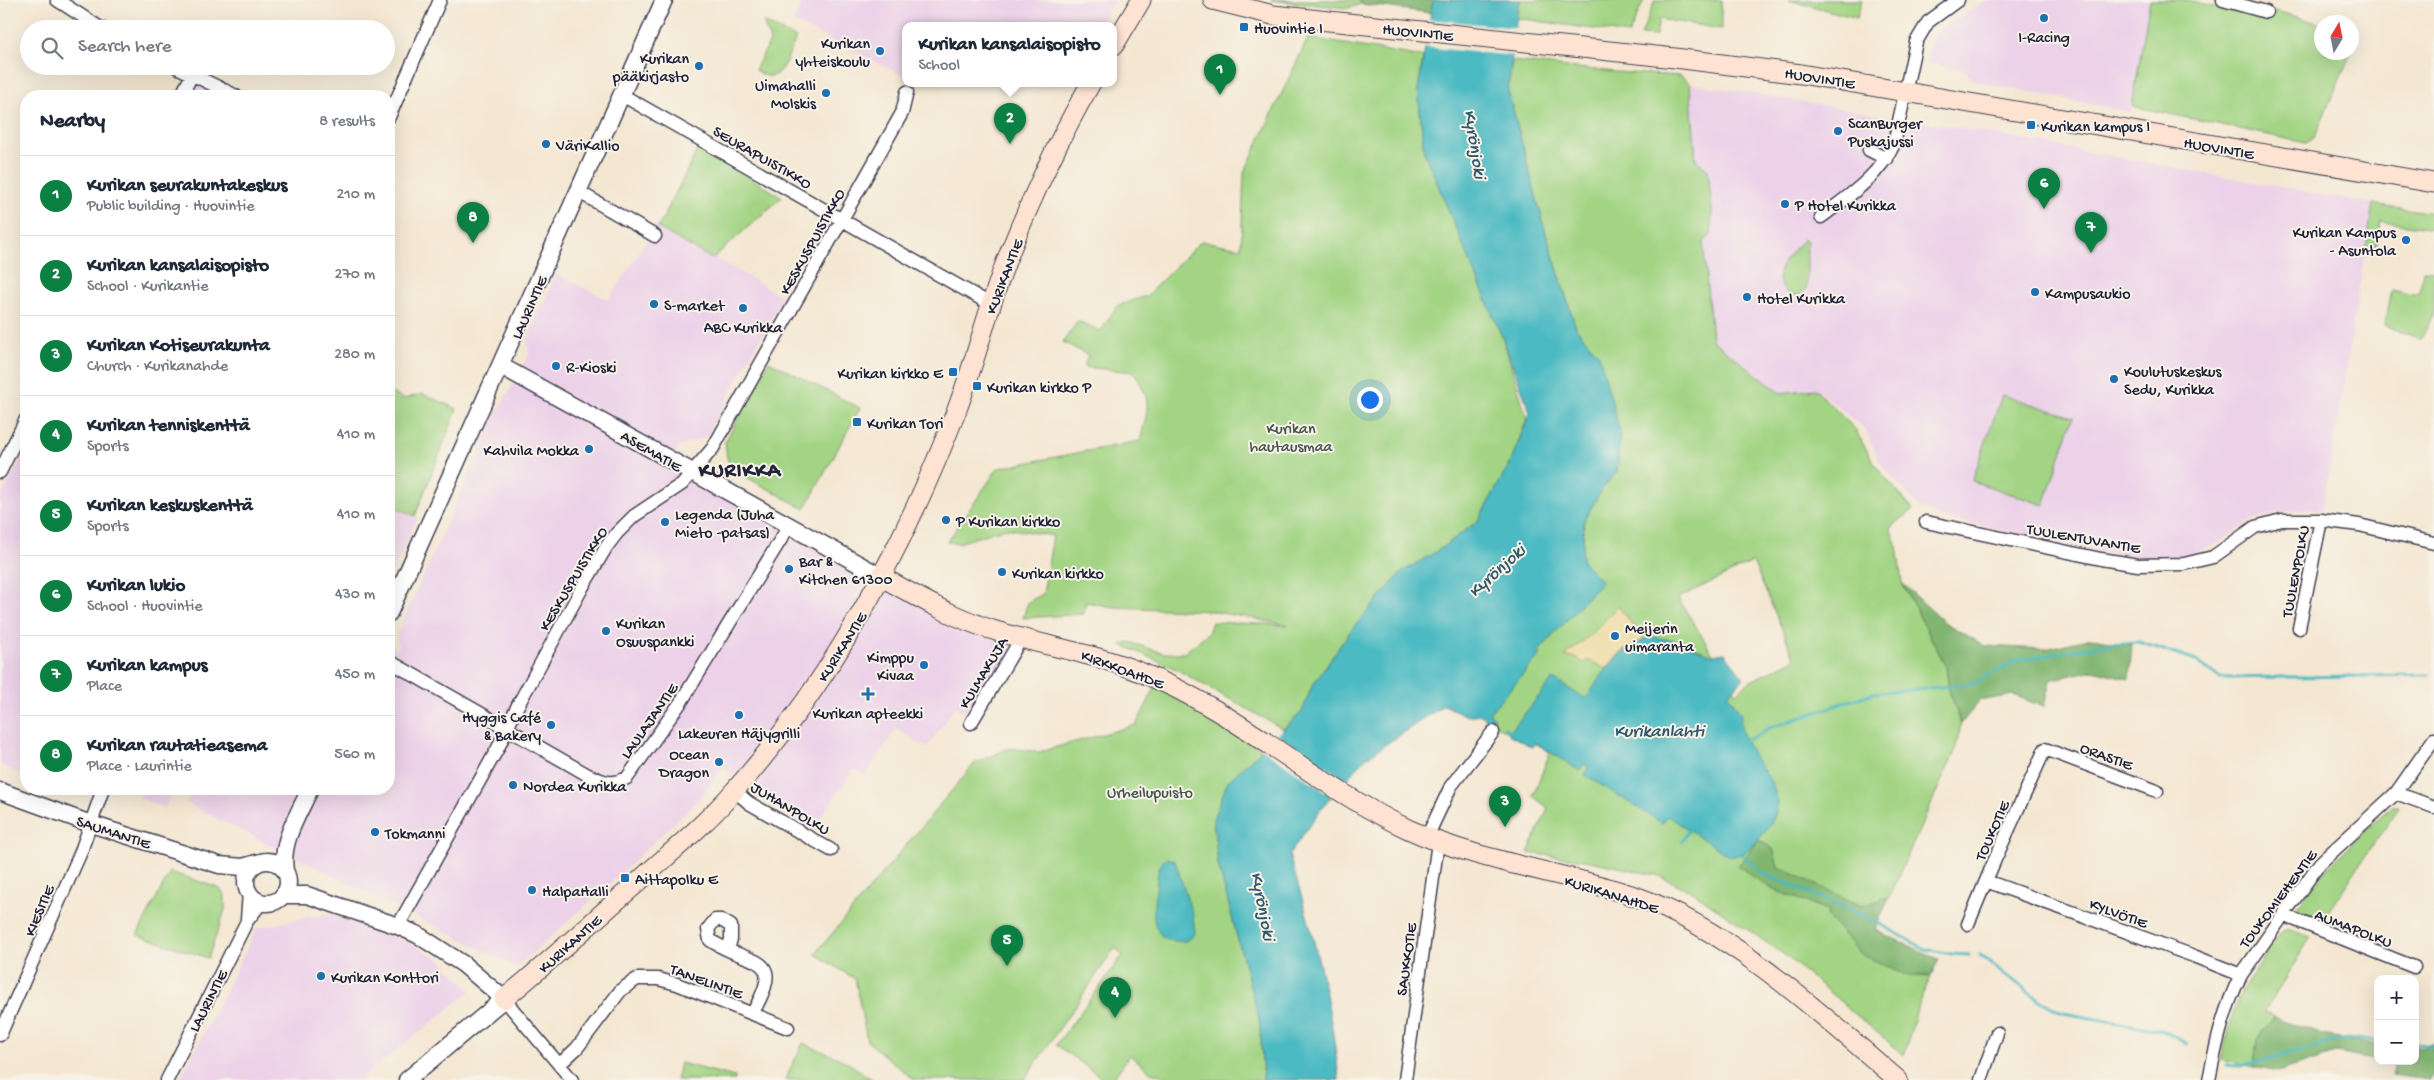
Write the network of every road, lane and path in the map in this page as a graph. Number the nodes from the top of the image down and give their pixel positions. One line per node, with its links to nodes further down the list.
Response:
1 (57, 0): 9 (street)
2 (440, 0): 18 (street)
3 (664, 0): 17 (street, LAURINTIE)
4 (1141, 0): 10 (main road)
5 (1212, 0): 15 (main road, HUOVINTIE)
6 (1958, 0): 15 (street)
7 (2223, 0): 8 (street)
8 (2266, 12)
9 (88, 20)
10 (1117, 40)
11 (192, 75): 13 (street); 14 (street)
12 (1090, 87): 26 (main road, KURIKANTIE)
13 (184, 90)
14 (223, 90)
15 (1904, 91): 20 (street); 21 (main road, HUOVINTIE)
16 (907, 92): 24 (street, KESKUSPUISTIKKO)
17 (622, 94): 22 (street, LAURINTIE); 24 (street, SEURAPUISTIKKO)
18 (395, 103)
19 (1869, 150): 20 (street)
20 (1887, 159): 23 (street)
21 (2431, 184)
22 (579, 192): 25 (street); 27 (street, LAURINTIE)
23 (1821, 216)
24 (842, 220): 26 (street, SEURAPUISTIKKO); 30 (street, KESKUSPUISTIKKO)
25 (655, 236)
26 (992, 304): 35 (main road, KURIKANTIE)
27 (501, 366): 30 (street, ASEMATIE); 36 (street, LAURINTIE)
28 (20, 431): 29 (street)
29 (0, 472)
30 (692, 473): 33 (street, ASEMATIE); 41 (street, KESKUSPUISTIKKO)
31 (2321, 520): 32 (street, TUULENTUVANTIE); 34 (street, TUULENTUVANTIE); 37 (street, TUULENPOLKU)
32 (1926, 522)
33 (789, 526): 35 (street, ASEMATIE); 41 (street, LAULAJANTIE)
34 (2434, 543)
35 (882, 577): 38 (main road, KIRKKOAHDE); 46 (main road, KURIKANTIE)
36 (395, 599)
37 (2299, 628)
38 (1022, 638): 40 (street, KULMAKUJA); 51 (main road, KIRKKOAHDE)
39 (395, 664): 41 (street, LAULAJANTIE)
40 (971, 723)
41 (508, 728): 68 (street, KESKUSPUISTIKKO)
42 (1493, 732): 54 (street, SAUKKOTIE)
43 (2434, 739): 48 (street, TOUKOMIEHENTIE)
44 (2045, 750): 47 (street, ORASTIE); 60 (street, TOUKOTIE)
45 (0, 791): 53 (street, SAUMANTIE)
46 (735, 791): 56 (street, JUHANPOLKU); 72 (main road, KURIKANTIE)
47 (2156, 791)
48 (2396, 793): 52 (street); 65 (street, TOUKOMIEHENTIE)
49 (101, 795): 53 (street, KIESITIE)
50 (307, 795): 55 (street)
51 (1347, 795): 54 (main road, KURIKANAHDE)
52 (2434, 807)
53 (91, 824): 58 (street, SAUMANTIE); 76 (street, KIESITIE)
54 (1433, 840): 81 (street, SAUKKOTIE); 82 (main road, KURIKANAHDE)
55 (285, 846): 57 (street); 59 (street)
56 (831, 850)
57 (261, 862): 58 (street, SAUMANTIE); 59 (street); 61 (street)
58 (230, 867): 61 (street)
59 (286, 872): 62 (street); 63 (street)
60 (1986, 882): 67 (street, TOUKOTIE); 71 (street, KYLVÖTIE)
61 (247, 889): 64 (street); 66 (street, LAURINTIE)
62 (283, 895): 63 (street); 64 (street)
63 (307, 895): 68 (street)
64 (267, 902): 66 (street, LAURINTIE)
65 (2283, 915): 70 (street, AUMAPOLKU); 71 (street, TOUKOMIEHENTIE)
66 (247, 921): 78 (street, LAURINTIE)
67 (1968, 924)
68 (398, 926): 72 (street)
69 (728, 950): 73 (street)
70 (2414, 967)
71 (2241, 975): 84 (street, TOUKOMIEHENTIE)
72 (504, 1000): 77 (street); 79 (street, KURIKANTIE)
73 (752, 1014): 74 (street, TANELINTIE); 77 (street, TANELINTIE)
74 (788, 1028)
75 (1998, 1033): 83 (street)
76 (0, 1035)
77 (560, 1064): 80 (street)
78 (166, 1080)
79 (407, 1080)
80 (572, 1080)
81 (1405, 1080)
82 (1898, 1080)
83 (1981, 1080)
84 (2209, 1080)

